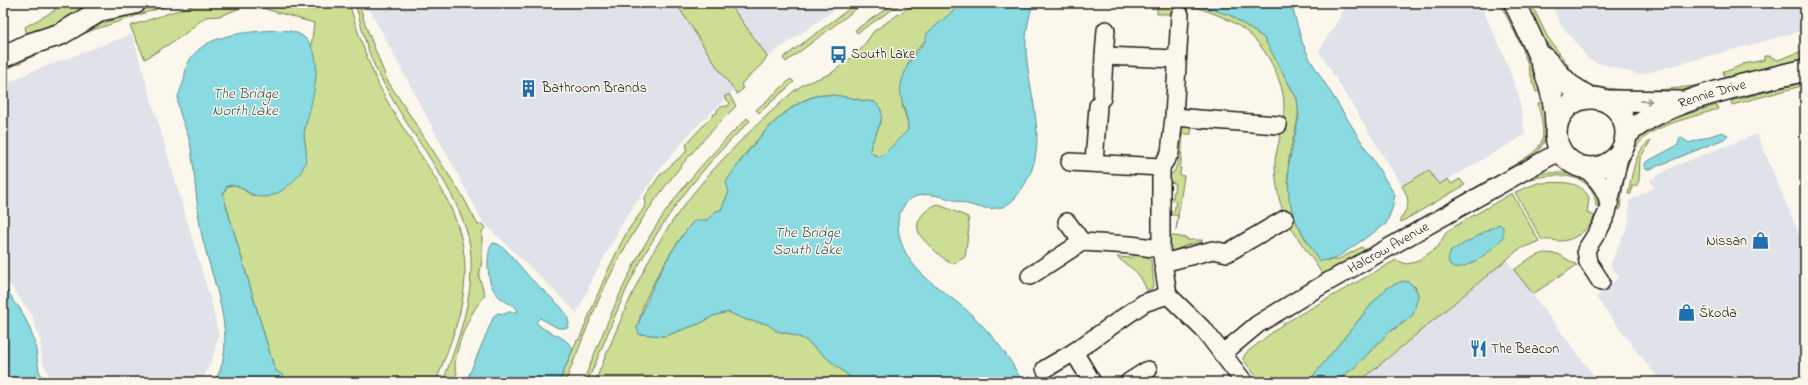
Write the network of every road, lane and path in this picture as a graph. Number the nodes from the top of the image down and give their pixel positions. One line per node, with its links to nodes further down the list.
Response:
1 (136, 3): 7 (street)
2 (1515, 3): 5 (street)
3 (1180, 15): 8 (street)
4 (1106, 30): 6 (street)
5 (1538, 51): 10 (street); 15 (street)
6 (1104, 56): 8 (street); 19 (street)
7 (3, 57)
8 (1177, 59): 13 (street)
9 (1805, 70): 12 (street, Rennie Drive)
10 (1588, 97): 11 (street); 15 (street)
11 (1608, 101): 12 (street, one-way to 12); 16 (street)
12 (1683, 102): 16 (street, Rennie Drive)
13 (1174, 117): 14 (street); 20 (street)
14 (1278, 125)
15 (1556, 126): 17 (street)
16 (1624, 143): 21 (street, Rennie Drive); 22 (street)
17 (1560, 150): 21 (street); 31 (street, Halcrow Avenue)
18 (1070, 162): 19 (street)
19 (1094, 163): 20 (street)
20 (1161, 167): 26 (street)
21 (1584, 167): 22 (street)
22 (1609, 204): 28 (street)
23 (1285, 219): 26 (street)
24 (1068, 222): 25 (street)
25 (1082, 242): 26 (street); 27 (street)
26 (1162, 256): 29 (street)
27 (1030, 276)
28 (1601, 282)
29 (1168, 295): 30 (street); 31 (street)
30 (1074, 352): 32 (street); 34 (street)
31 (1222, 354): 36 (street)
32 (1045, 369)
33 (1148, 370): 35 (street)
34 (1092, 382)
35 (1129, 382)
36 (1244, 382)

